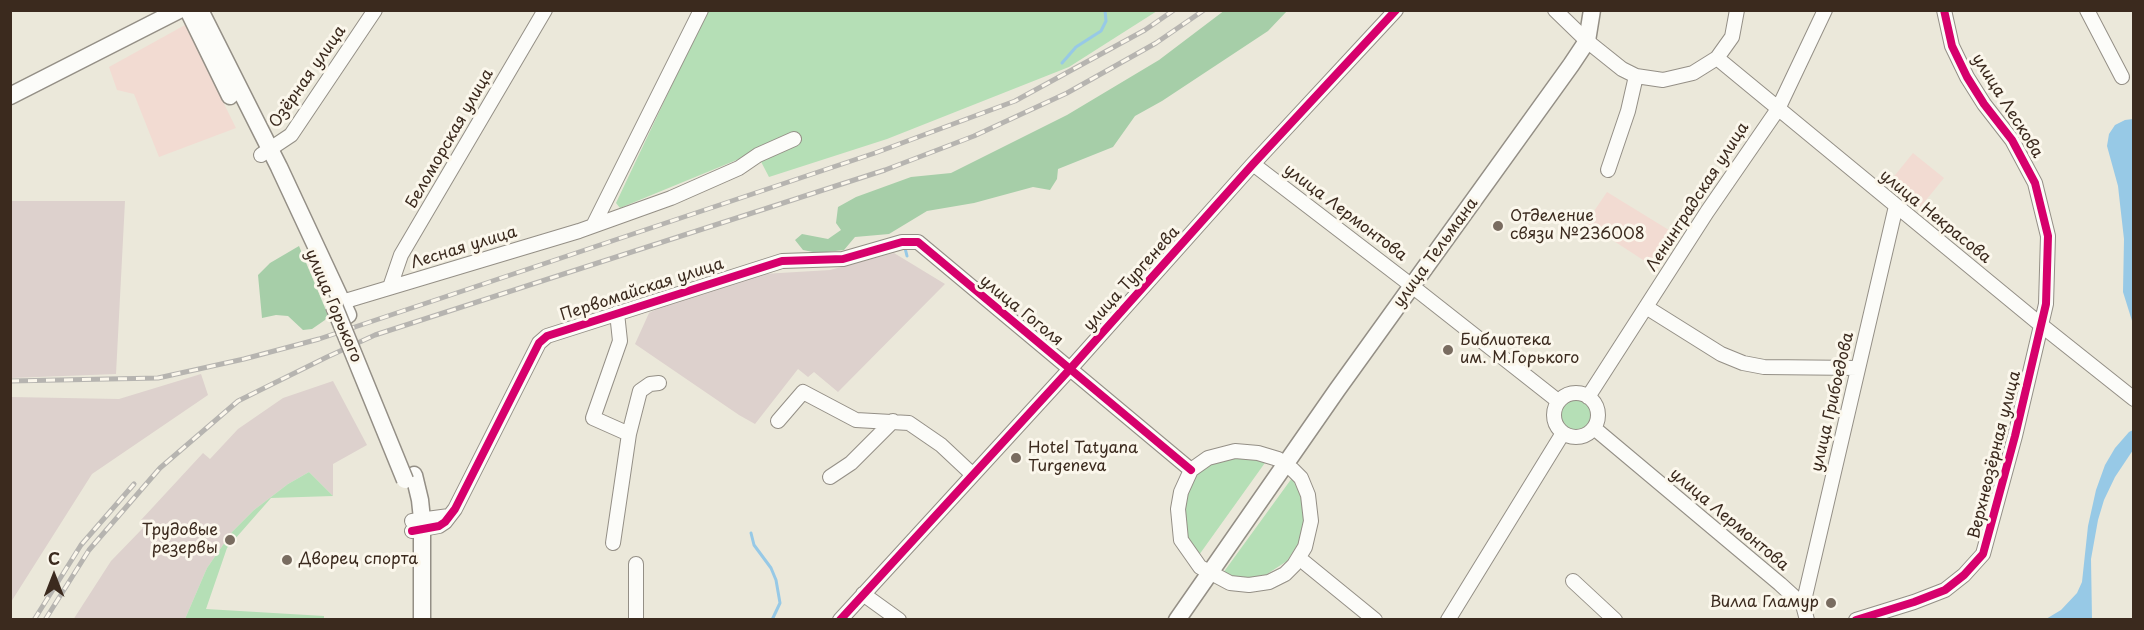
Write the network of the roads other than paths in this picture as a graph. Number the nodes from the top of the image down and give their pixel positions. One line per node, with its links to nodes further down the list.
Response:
1 (179, 10): 19 (main road)
2 (188, 10): 22 (main road, улица Горького)
3 (200, 10): 22 (main road, улица Горького)
4 (375, 10): 22 (street, Озёрная улица)
5 (545, 10): 28 (street, Беломорская улица)
6 (701, 10): 26 (street)
7 (1396, 10): 23 (street, улица Тургенева)
8 (1555, 10): 15 (street)
9 (1592, 10): 15 (main road, улица Тельмана)
10 (1605, 10): 15 (main road, улица Тельмана)
11 (1737, 10): 16 (street)
12 (1825, 10): 20 (street, Ленинградская улица)
13 (1944, 10): 33 (street, улица Лескова)
14 (2086, 10): 18 (street)
15 (1588, 35): 17 (street); 29 (main road, улица Тельмана)
16 (1716, 58): 17 (street); 20 (street, улица Некрасова)
17 (1636, 76): 24 (street)
18 (2122, 77)
19 (10, 96)
20 (1778, 109): 25 (street, улица Некрасова); 31 (street, Ленинградская улица)
21 (794, 139): 26 (street, Лесная улица)
22 (266, 152): 30 (main road, улица Горького)
23 (1253, 164): 29 (street, улица Лермонтова); 35 (street, улица Тургенева)
24 (1608, 170)
25 (1896, 206): 33 (street, улица Некрасова); 34 (street, улица Грибоедова)
26 (594, 224): 28 (street, Лесная улица)
27 (918, 242): 32 (street, Первомайская улица); 35 (street, улица Гоголя)
28 (390, 286): 30 (street, Лесная улица)
29 (1412, 286): 39 (street, улица Лермонтова); 45 (main road, улица Тельмана)
30 (338, 304): 49 (main road, улица Горького)
31 (1646, 307): 34 (street); 37 (street, Ленинградская улица)
32 (617, 313): 44 (street); 49 (street, Первомайская улица)
33 (2041, 325): 38 (street, улица Некрасова); 67 (street, Верхнеозёрная улица)
34 (1858, 368): 56 (street, улица Грибоедова)
35 (1070, 369): 46 (street, улица Гоголя); 47 (street, улица Тургенева)
36 (659, 383): 44 (street)
37 (1588, 397): 39 (street); 42 (street)
38 (2133, 399)
39 (1558, 401): 43 (street)
40 (778, 421): 41 (street)
41 (893, 421): 47 (street); 48 (street)
42 (1594, 428): 43 (street); 56 (street, улица Лермонтова)
43 (1563, 433): 64 (street)
44 (629, 434): 50 (street)
45 (1285, 464): 46 (street); 51 (street); 53 (main road, улица Тельмана)
46 (1191, 470): 53 (street)
47 (973, 475): 55 (street, улица Тургенева)
48 (830, 477)
49 (417, 526): 57 (main road, улица Горького); 58 (main road, улица Горького)
50 (613, 543)
51 (1299, 558): 53 (street); 63 (street)
52 (636, 564): 59 (street)
53 (1210, 573): 62 (main road, улица Тельмана)
54 (1573, 581): 65 (street)
55 (863, 594): 60 (street, улица Тургенева); 61 (street)
56 (1803, 605): 66 (street)
57 (412, 620)
58 (422, 620)
59 (636, 620)
60 (840, 620)
61 (899, 620)
62 (1177, 620)
63 (1375, 620)
64 (1448, 620)
65 (1615, 620)
66 (1807, 620)
67 (1856, 620)

